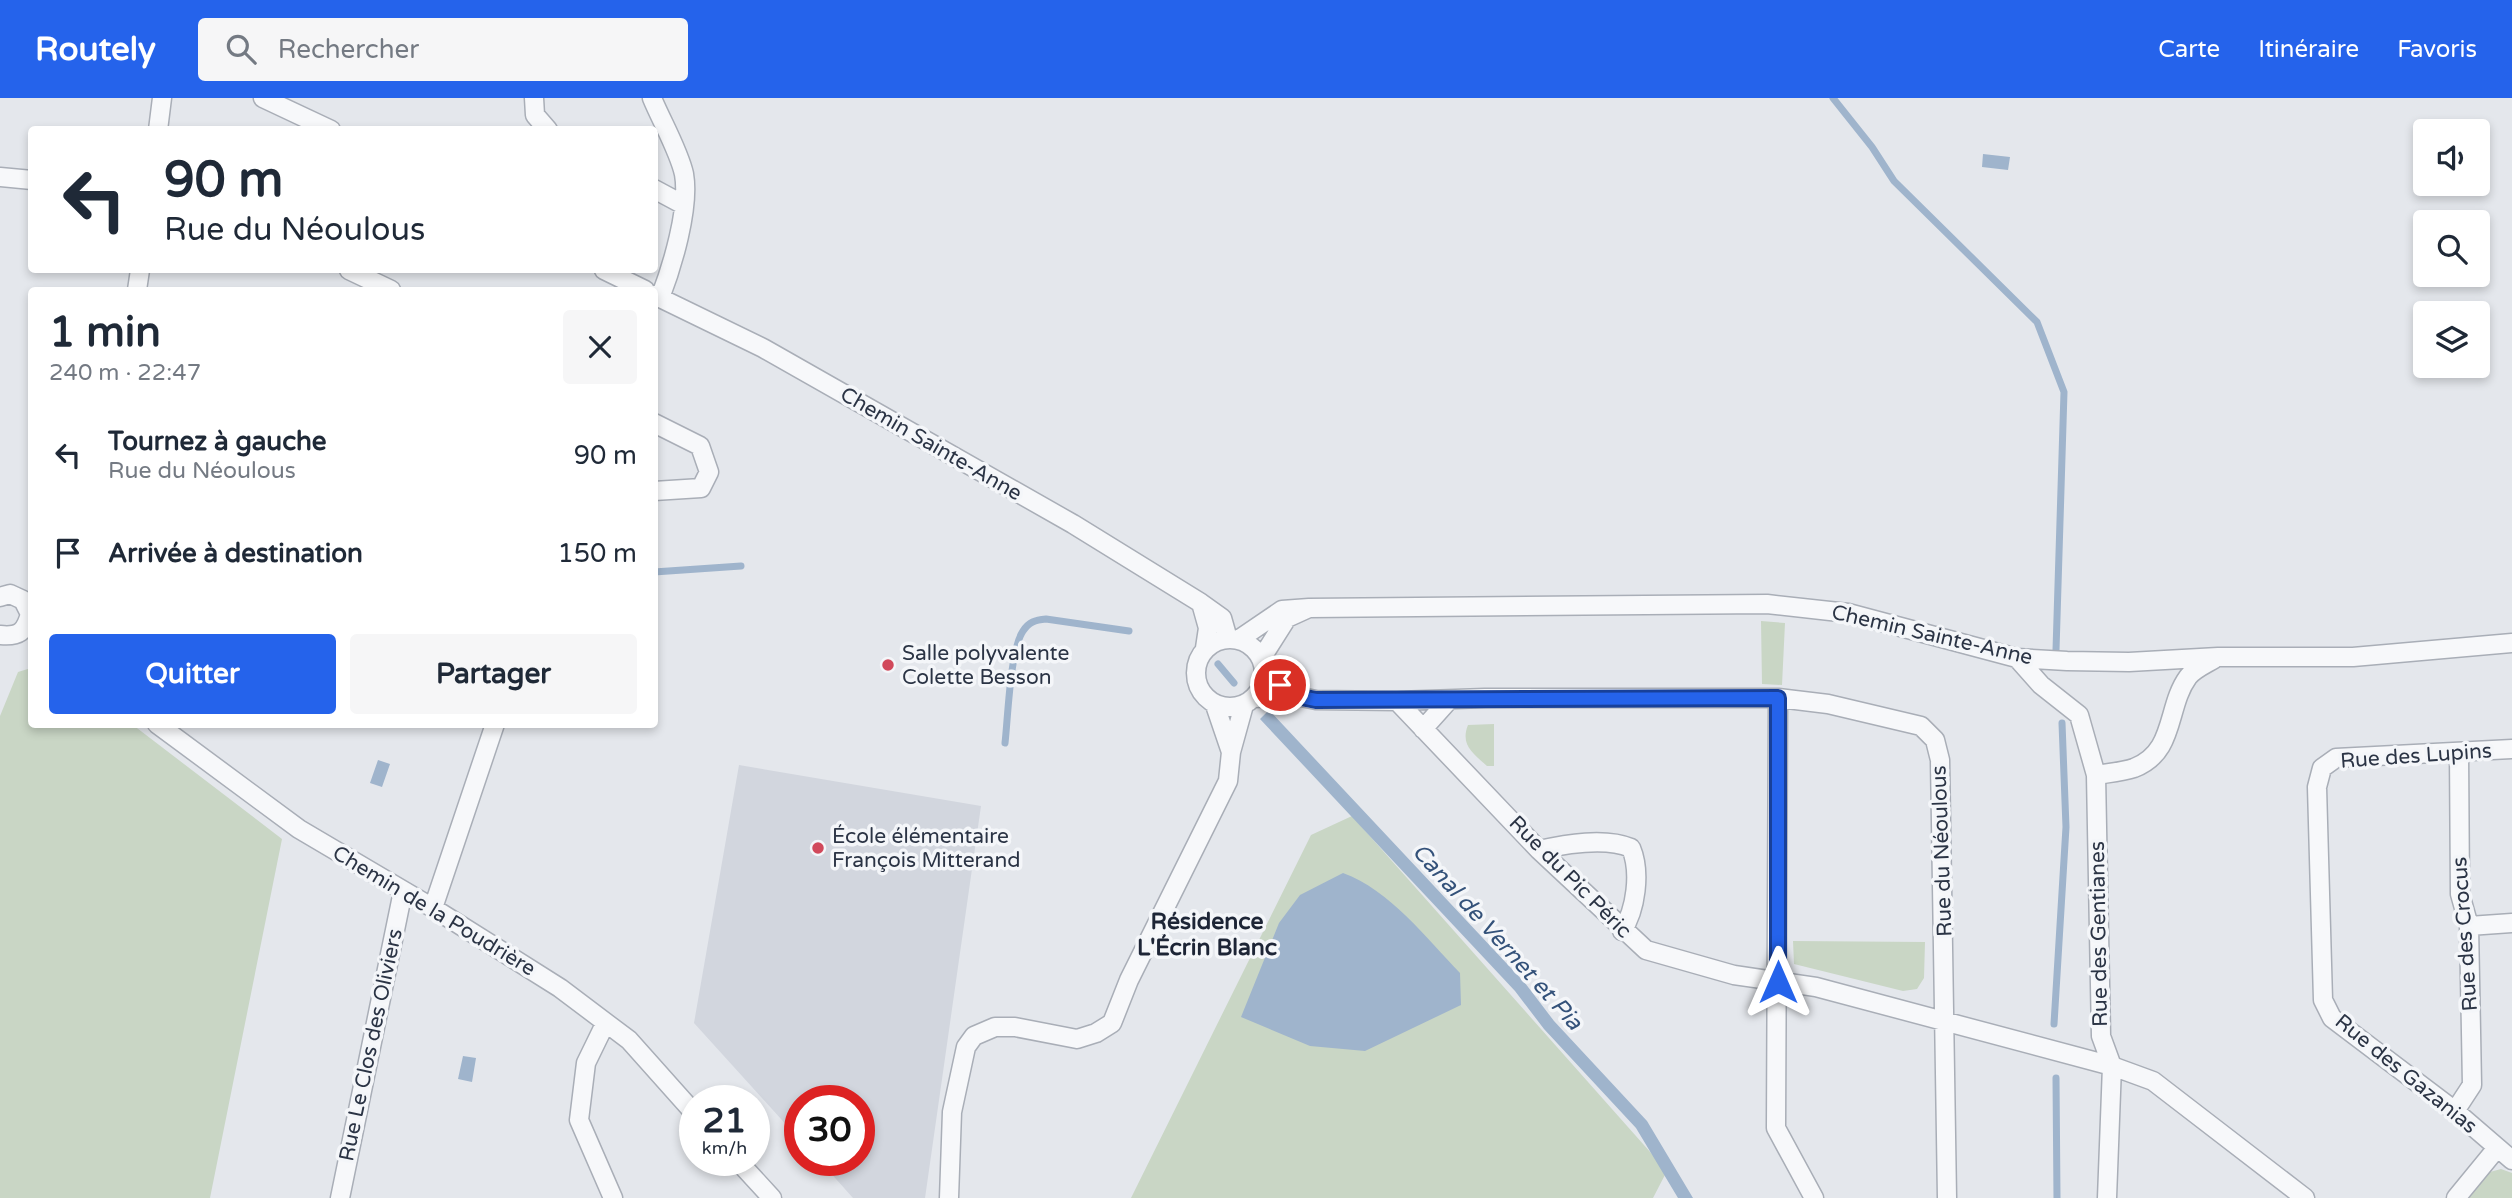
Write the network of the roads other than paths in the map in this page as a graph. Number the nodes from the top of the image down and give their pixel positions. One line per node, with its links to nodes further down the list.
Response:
1 (162, 98): 5 (street)
2 (263, 98): 6 (street)
3 (534, 98): 7 (street)
4 (652, 98): 11 (street)
5 (158, 126)
6 (322, 126)
7 (545, 126)
8 (0, 177): 9 (street)
9 (28, 180)
10 (658, 192): 11 (street)
11 (682, 204): 16 (street)
12 (355, 273): 14 (street)
13 (610, 273): 15 (street, Chemin Sainte-Anne)
14 (385, 287)
15 (637, 287)
16 (658, 288)
17 (658, 297): 22 (street, Chemin Sainte-Anne)
18 (658, 425): 19 (street)
19 (658, 491)
20 (27, 596): 21 (street)
21 (0, 597)
22 (1201, 603): 26 (street, Chemin Sainte-Anne); 28 (street)
23 (1309, 608): 26 (street, Chemin Sainte-Anne); 30 (street, Chemin Sainte-Anne); 31 (street)
24 (28, 630): 25 (street)
25 (0, 635)
26 (1233, 639): 28 (street); 31 (street)
27 (2512, 643): 29 (street, Chemin Sainte-Anne)
28 (1205, 648): 37 (street)
29 (2218, 657): 30 (street, Chemin Sainte-Anne); 45 (street)
30 (2017, 658): 45 (street, Rue des Gentianes)
31 (1263, 666): 32 (street, Rue du Néoulous); 35 (street)
32 (1296, 696): 35 (street, Rue du Néoulous); 36 (street, Rue du Néoulous)
33 (1778, 698): 34 (street, Rue du Néoulous); 52 (street); 53 (street, Rue du Néoulous)
34 (1449, 700): 36 (street, Rue du Néoulous); 40 (street)
35 (1249, 701): 37 (street); 42 (street)
36 (1397, 701): 40 (street, Rue du Pic Péric)
37 (1215, 705): 42 (street)
38 (162, 728): 47 (street, Chemin de la Poudrière)
39 (494, 728): 48 (street)
40 (1423, 729): 46 (street, Rue du Pic Péric)
41 (2512, 749): 43 (street, Rue des Lupins)
42 (1231, 752): 64 (street)
43 (2459, 752): 44 (street, Rue des Lupins); 50 (street, Rue des Crocus)
44 (2322, 768): 57 (street, Rue des Gazanias)
45 (2096, 775): 55 (street, Rue des Gentianes)
46 (1539, 850): 51 (street, Rue du Pic Péric); 51 (street)
47 (403, 891): 48 (street, Chemin de la Poudrière); 61 (street, Rue Le Clos des Oliviers)
48 (433, 908): 54 (street, Chemin de la Poudrière)
49 (2512, 923): 50 (street)
50 (2469, 926): 57 (street, Rue des Crocus)
51 (1622, 931): 52 (street, Rue du Pic Péric)
52 (1778, 982): 53 (street, Rue du Pic Péric); 65 (street)
53 (1946, 1022): 55 (street, Rue du Pic Péric); 66 (street, Rue du Néoulous)
54 (605, 1024): 56 (street, Chemin de la Poudrière); 62 (street)
55 (2112, 1066): 67 (street); 68 (street)
56 (679, 1096)
57 (2455, 1111): 58 (street, Rue des Gazanias)
58 (2497, 1148): 59 (street, Rue des Gazanias); 69 (street)
59 (2512, 1160)
60 (752, 1176): 63 (street)
61 (340, 1198)
62 (613, 1198)
63 (772, 1198)
64 (948, 1198)
65 (1814, 1198)
66 (1947, 1198)
67 (2107, 1198)
68 (2305, 1198)
69 (2456, 1198)

